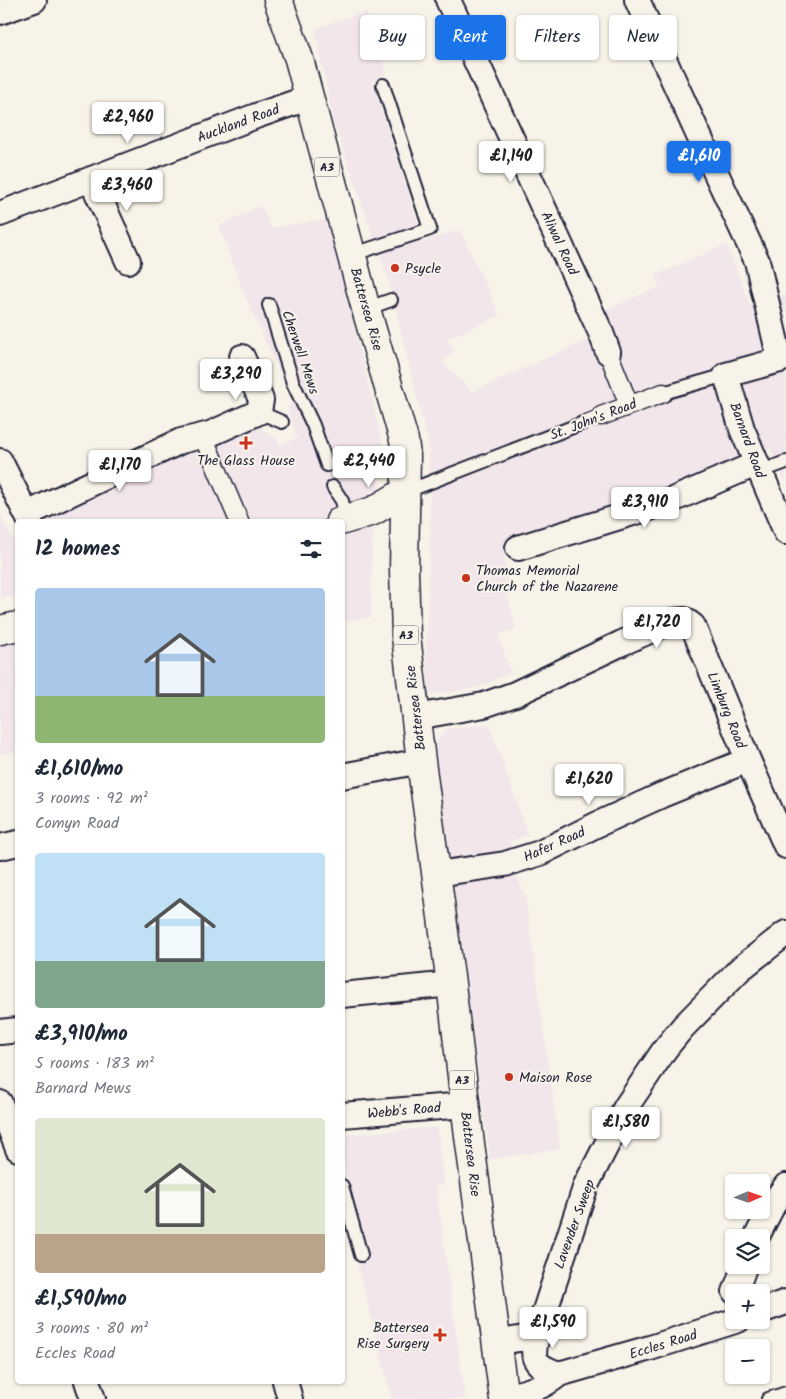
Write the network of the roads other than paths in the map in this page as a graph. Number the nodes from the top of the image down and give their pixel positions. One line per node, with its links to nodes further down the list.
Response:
1 (34, 0): 5 (street)
2 (278, 0): 7 (main road, Battersea Rise / A3)
3 (448, 0): 13 (street, Aliwal Road)
4 (638, 0): 15 (street)
5 (0, 12)
6 (383, 84): 10 (lane)
7 (308, 98): 8 (street, Auckland Road); 10 (main road, Battersea Rise / A3)
8 (91, 179): 9 (street, Auckland Road); 11 (street)
9 (0, 214)
10 (351, 255): 28 (main road, Battersea Rise / A3)
11 (128, 261)
12 (269, 305): 25 (lane, Cherwell Mews)
13 (608, 352): 18 (street, Aliwal Road)
14 (242, 357): 19 (street)
15 (783, 359): 16 (street, St. John's Road)
16 (726, 375): 17 (lane, St. John's Road); 26 (street, Barnard Road)
17 (662, 393): 18 (street, St. John's Road)
18 (629, 405): 20 (street, St. John's Road)
19 (259, 412): 21 (lane); 22 (street)
20 (601, 416): 28 (lane, St. John's Road)
21 (282, 422)
22 (203, 436): 29 (street); 30 (street)
23 (0, 461): 29 (street)
24 (786, 462): 26 (lane)
25 (327, 465)
26 (758, 468): 33 (street, Barnard Road); 34 (street)
27 (333, 487): 31 (lane)
28 (405, 492): 32 (main road); 37 (main road, Battersea Rise / A3)
29 (28, 518)
30 (238, 519)
31 (344, 519)
32 (345, 520)
33 (786, 532)
34 (518, 548)
35 (15, 627): 36 (main road)
36 (0, 630)
37 (416, 717): 38 (street, Limburg Road); 39 (main road, Battersea Rise / A3)
38 (748, 760): 42 (street, Limburg Road); 44 (street, Hafer Road)
39 (421, 761): 40 (street); 44 (main road, Battersea Rise / A3)
40 (345, 775)
41 (15, 844): 43 (street)
42 (786, 846)
43 (0, 847)
44 (437, 874): 46 (main road, Battersea Rise / A3)
45 (786, 933): 61 (street, Lavender Sweep)
46 (452, 984): 47 (street); 51 (main road, Battersea Rise / A3)
47 (345, 995)
48 (15, 1030): 49 (street)
49 (0, 1032)
50 (0, 1103): 53 (street)
51 (465, 1105): 52 (street, Webb's Road); 62 (main road, Battersea Rise / A3)
52 (345, 1115)
53 (12, 1137)
54 (786, 1186): 56 (street)
55 (345, 1197): 57 (lane)
56 (761, 1229)
57 (361, 1254)
58 (786, 1302): 59 (street)
59 (770, 1308)
60 (725, 1324): 63 (street, Eccles Road)
61 (539, 1329): 62 (street); 63 (street)
62 (496, 1343): 67 (main road, Battersea Rise / A3)
63 (559, 1374): 67 (street, Eccles Road)
64 (88, 1384): 68 (street)
65 (286, 1384): 69 (street)
66 (786, 1393): 70 (lane)
67 (503, 1398)
68 (93, 1399)
69 (290, 1399)
70 (768, 1399)

